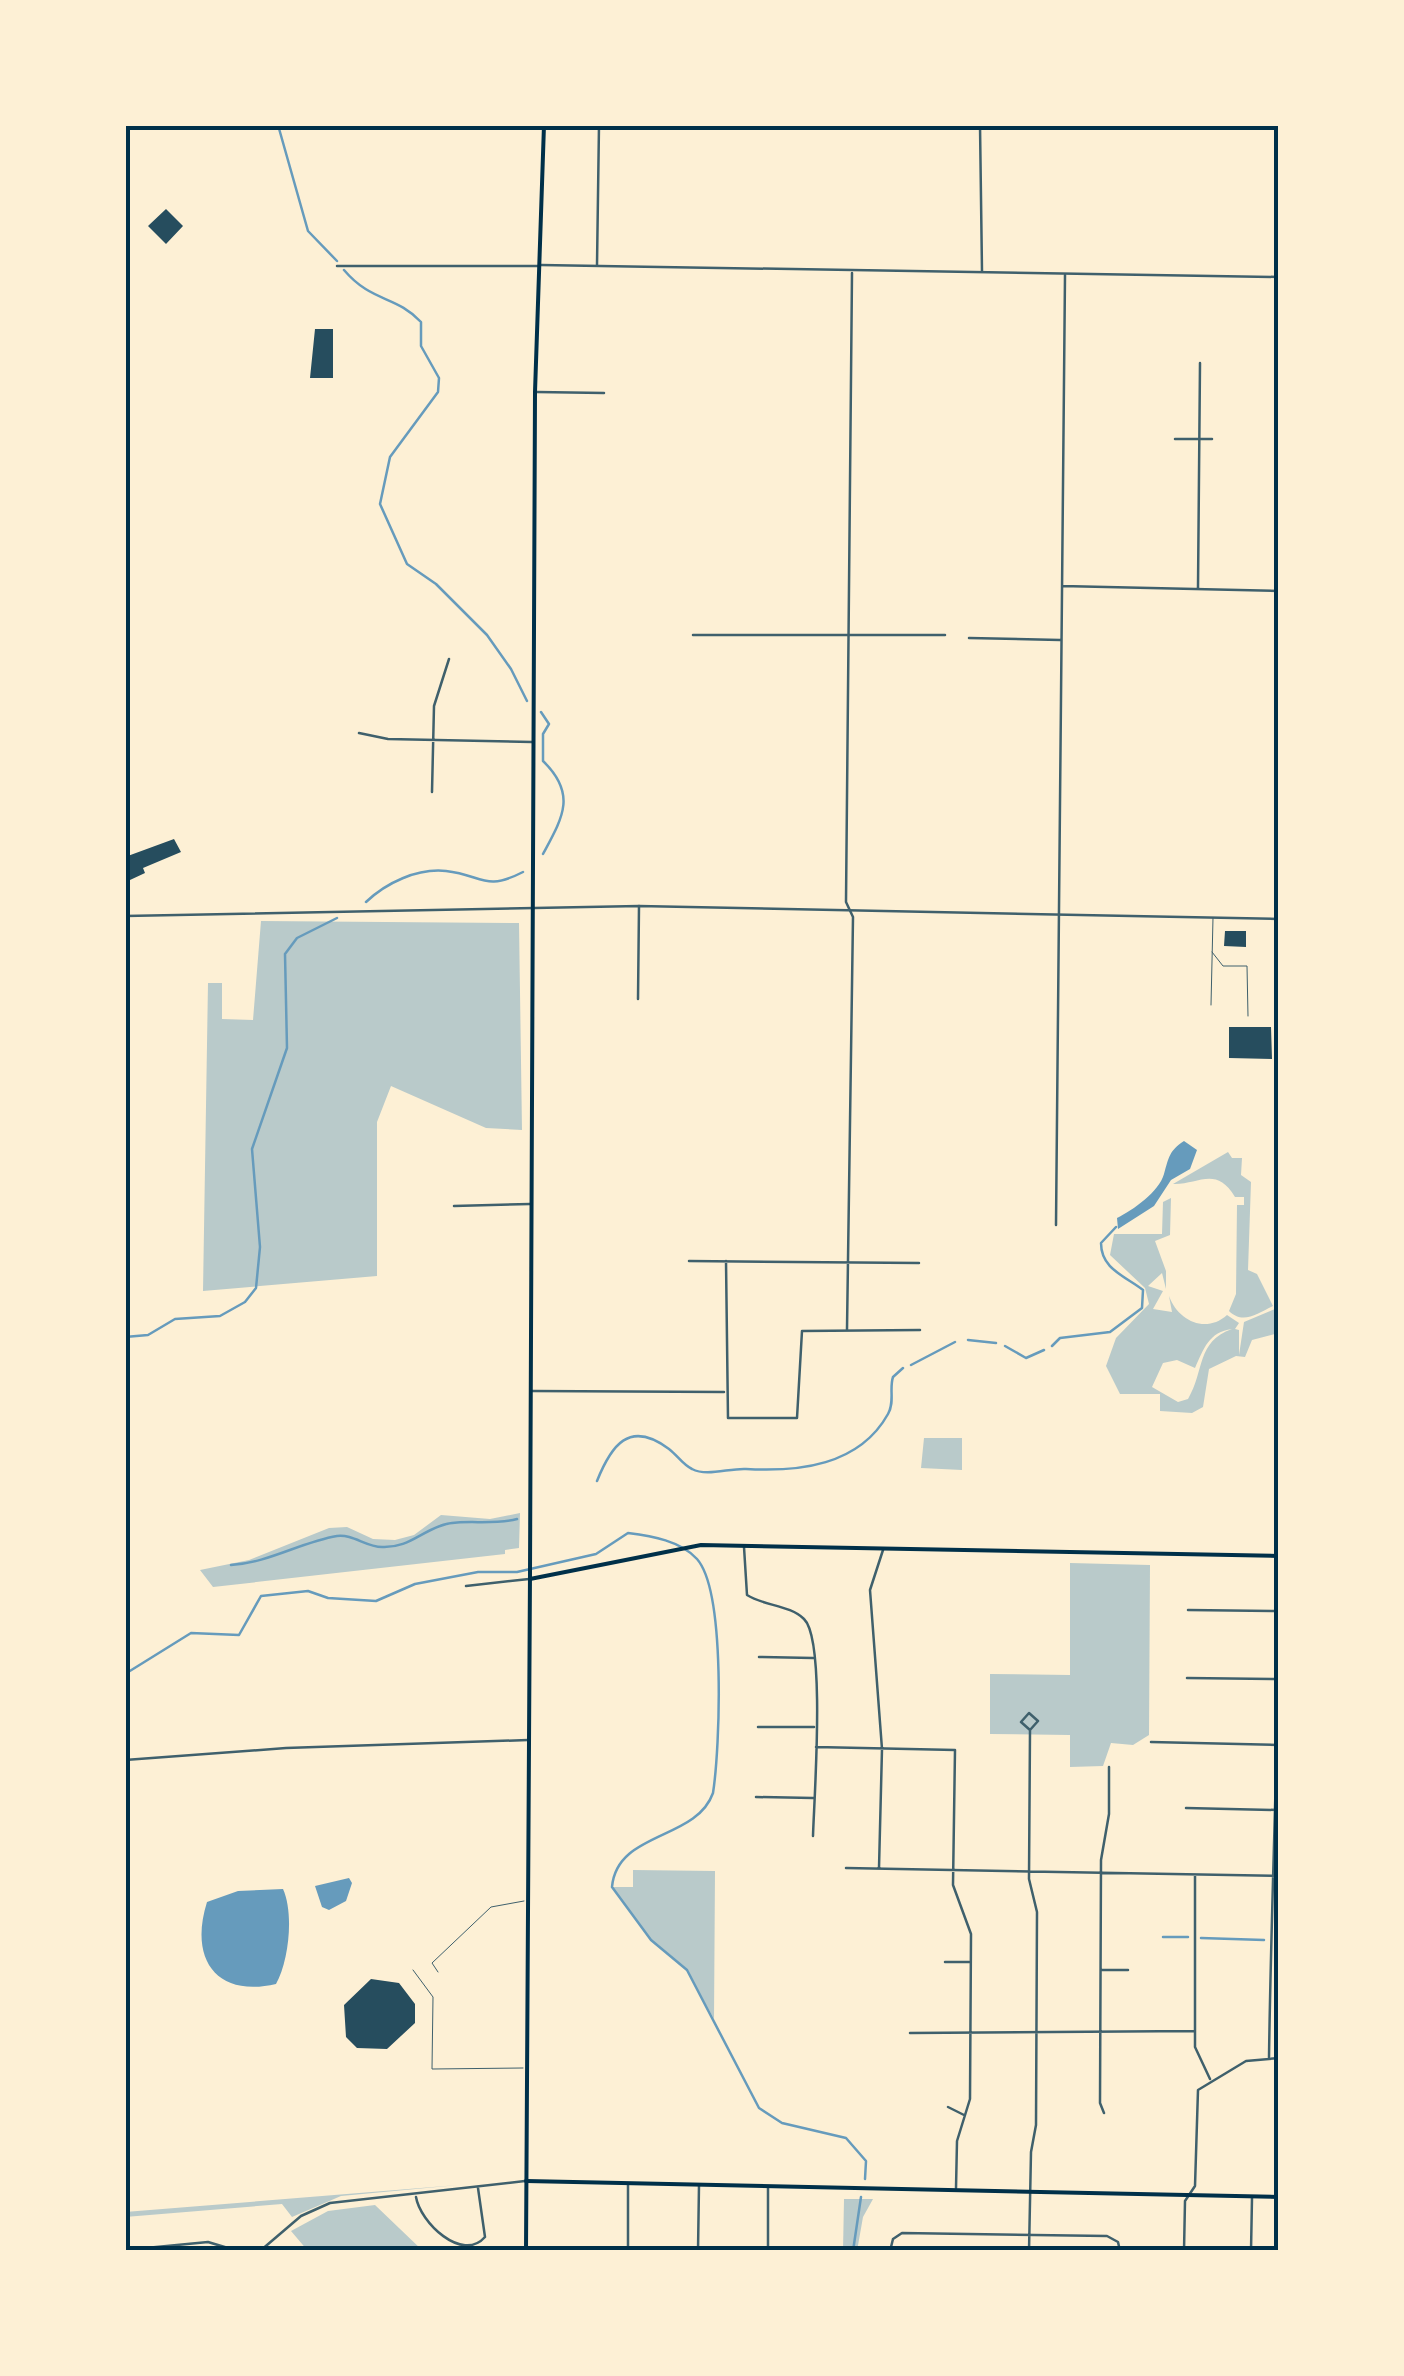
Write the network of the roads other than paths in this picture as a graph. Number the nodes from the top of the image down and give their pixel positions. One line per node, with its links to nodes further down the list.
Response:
1 (544, 125): 4 (main road)
2 (599, 125): 6 (street)
3 (980, 125): 8 (street)
4 (540, 265): 5 (street); 6 (street); 12 (main road)
5 (337, 266)
6 (598, 267): 7 (street)
7 (852, 271): 8 (street); 22 (street)
8 (982, 273): 9 (street)
9 (1066, 274): 10 (street); 17 (street)
10 (1279, 277)
11 (1200, 364): 15 (street)
12 (535, 392): 13 (street); 28 (main road)
13 (604, 392)
14 (1175, 439): 15 (street)
15 (1200, 439): 16 (street); 18 (street)
16 (1212, 439)
17 (1062, 586): 18 (street); 24 (street)
18 (1198, 588): 19 (street)
19 (1279, 592)
20 (693, 635): 22 (street)
21 (945, 635): 22 (street)
22 (849, 636): 32 (street)
23 (969, 638): 24 (street)
24 (1062, 640): 33 (street)
25 (449, 660): 27 (street)
26 (359, 733): 27 (street)
27 (433, 741): 28 (street); 29 (street)
28 (532, 742): 30 (main road)
29 (432, 792)
30 (532, 906): 31 (street); 34 (street); 41 (main road)
31 (639, 906): 32 (street); 38 (street)
32 (851, 910): 33 (street); 46 (street)
33 (1059, 914): 35 (street); 43 (street)
34 (125, 916)
35 (1213, 918): 36 (street); 37 (lane)
36 (1279, 919)
37 (1212, 952): 39 (lane); 40 (lane)
38 (638, 999)
39 (1211, 1005)
40 (1248, 1016)
41 (531, 1204): 42 (street); 50 (main road)
42 (454, 1206)
43 (1056, 1225)
44 (689, 1261): 45 (street)
45 (726, 1261): 46 (street); 51 (street)
46 (847, 1263): 47 (street); 48 (street)
47 (919, 1263)
48 (847, 1329): 49 (street); 51 (street)
49 (920, 1330)
50 (530, 1391): 51 (street); 55 (main road)
51 (726, 1392)
52 (744, 1546): 53 (main road); 55 (main road); 61 (street)
53 (883, 1548): 54 (main road); 71 (street)
54 (1279, 1556)
55 (530, 1576): 56 (street); 67 (main road)
56 (466, 1586)
57 (1279, 1605): 59 (street)
58 (1188, 1610): 59 (street)
59 (1279, 1612): 63 (street)
60 (759, 1658): 61 (street)
61 (815, 1658): 65 (street)
62 (1187, 1678): 63 (street)
63 (1279, 1679): 69 (street)
64 (758, 1727): 65 (street)
65 (816, 1727): 70 (street)
66 (1030, 1730): 82 (street)
67 (529, 1740): 72 (street); 87 (main road)
68 (1151, 1742): 69 (street)
69 (1278, 1745): 77 (street)
70 (816, 1748): 71 (street); 75 (street)
71 (882, 1748): 80 (street); 81 (street)
72 (125, 1760)
73 (1109, 1767): 83 (street)
74 (756, 1797): 75 (street)
75 (814, 1798): 78 (street)
76 (1186, 1808): 77 (street)
77 (1278, 1810): 85 (street)
78 (814, 1836)
79 (846, 1868): 80 (street)
80 (879, 1869): 81 (street)
81 (953, 1870): 82 (street); 89 (street)
82 (1030, 1872): 83 (street); 96 (street)
83 (1101, 1872): 84 (street); 91 (street)
84 (1195, 1874): 85 (street); 94 (street)
85 (1271, 1876): 86 (street); 99 (street)
86 (1279, 1876)
87 (528, 1901): 93 (lane); 101 (main road)
88 (945, 1962): 89 (street)
89 (971, 1962): 98 (street)
90 (413, 1970): 101 (lane)
91 (1101, 1970): 92 (street); 97 (street)
92 (1128, 1970)
93 (438, 1972)
94 (1195, 2031): 97 (street); 102 (street)
95 (910, 2033): 98 (street)
96 (1036, 2033): 97 (street); 98 (street); 112 (street)
97 (1100, 2033): 104 (street)
98 (970, 2034): 105 (street)
99 (1270, 2058): 100 (street); 102 (street)
100 (1279, 2058)
101 (528, 2068): 106 (main road)
102 (1211, 2080): 114 (street)
103 (948, 2107): 105 (street)
104 (1104, 2113)
105 (966, 2115): 111 (street)
106 (526, 2181): 107 (main road); 109 (street); 121 (main road)
107 (628, 2182): 108 (main road); 122 (street)
108 (698, 2184): 110 (main road); 123 (street)
109 (478, 2187): 113 (street); 113 (street)
110 (768, 2187): 111 (main road); 124 (street)
111 (956, 2189): 112 (main road)
112 (1030, 2190): 114 (main road); 117 (street)
113 (416, 2194): 120 (street)
114 (1190, 2194): 115 (main road); 128 (street)
115 (1252, 2196): 116 (main road); 129 (street)
116 (1279, 2197)
117 (1030, 2235): 125 (street); 126 (street); 127 (street)
118 (125, 2250): 119 (street)
119 (238, 2251)
120 (260, 2251)
121 (526, 2251)
122 (628, 2251)
123 (698, 2251)
124 (768, 2251)
125 (890, 2251)
126 (1029, 2251)
127 (1120, 2251)
128 (1184, 2251)
129 (1251, 2251)

